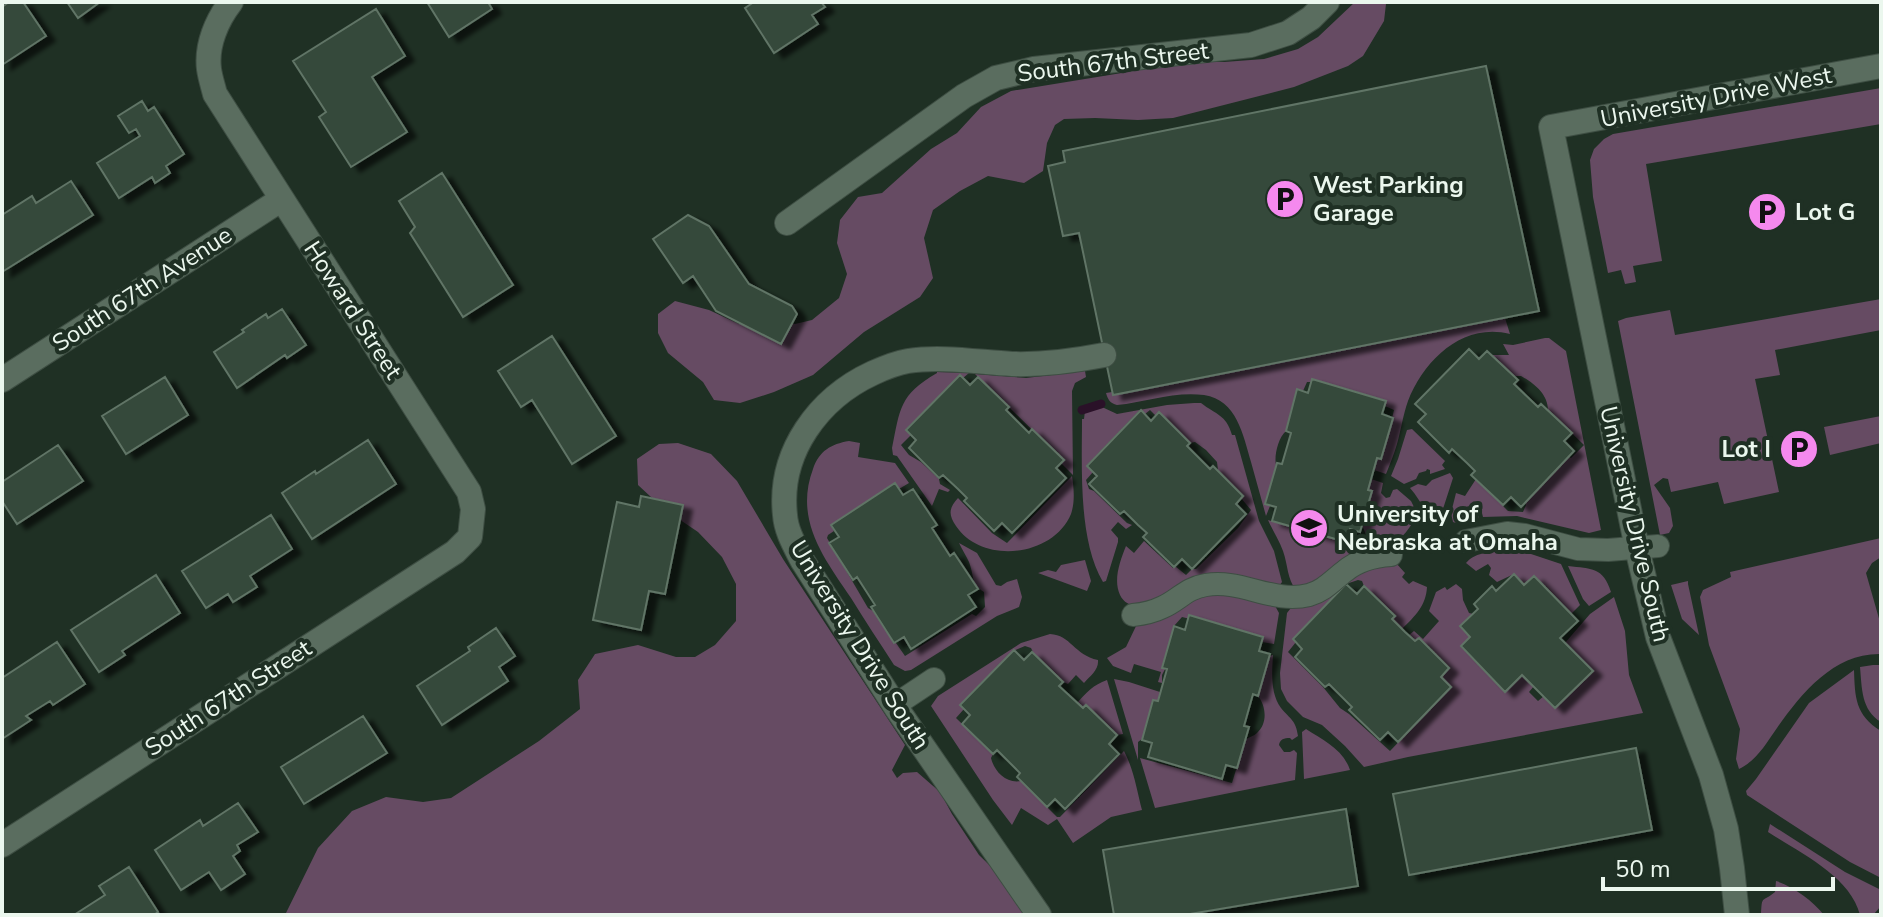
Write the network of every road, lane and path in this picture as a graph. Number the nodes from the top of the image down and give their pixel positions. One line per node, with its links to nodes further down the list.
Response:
1 (231, 2): 5 (street, Howard Street)
2 (1327, 2): 6 (street, South 67th Street)
3 (1881, 66): 4 (street, University Drive West)
4 (1551, 127): 10 (street, University Drive South)
5 (282, 199): 8 (street, South 67th Avenue); 11 (street, Howard Street)
6 (787, 223)
7 (1104, 355): 15 (street, University Drive South)
8 (2, 380)
9 (1466, 541): 10 (street)
10 (1648, 547): 18 (street, University Drive South)
11 (455, 552): 16 (street, South 67th Street)
12 (1391, 555): 13 (street)
13 (1133, 615)
14 (934, 679): 15 (street)
15 (895, 705): 17 (street, University Drive South)
16 (2, 845)
17 (1039, 915)
18 (1737, 915)

